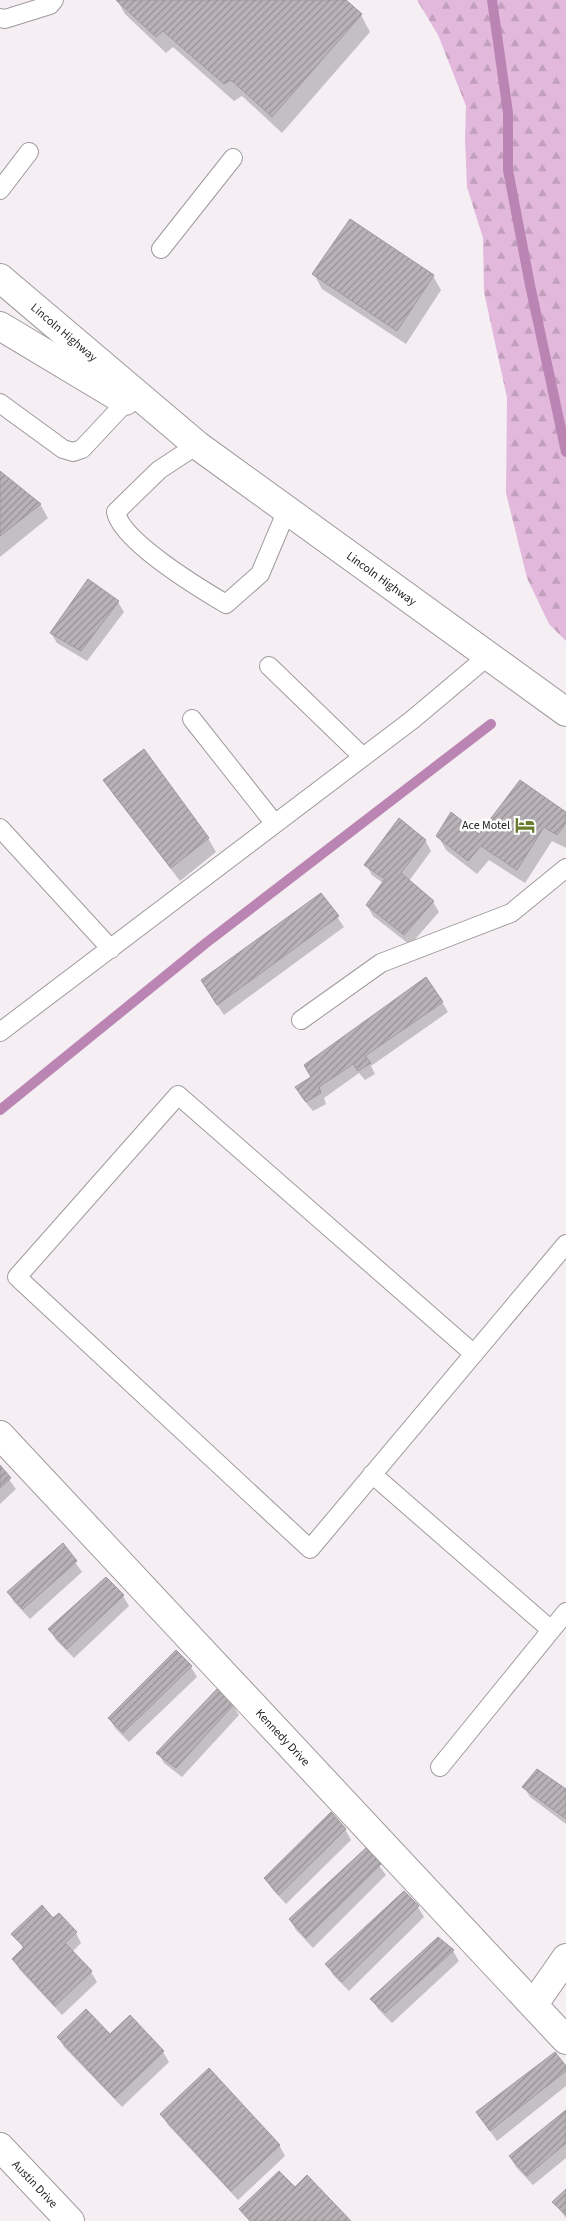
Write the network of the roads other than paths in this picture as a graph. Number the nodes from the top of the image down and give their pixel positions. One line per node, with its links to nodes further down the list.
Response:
1 (54, 0): 2 (lane)
2 (0, 18)
3 (29, 152): 5 (lane)
4 (233, 158): 6 (lane)
5 (0, 190)
6 (161, 248)
7 (0, 278): 11 (street, Lincoln Highway)
8 (0, 326): 9 (street, Lincoln Highway)
9 (126, 402): 10 (lane); 11 (street, Lincoln Highway)
10 (0, 403)
11 (197, 444): 12 (street, Lincoln Highway); 12 (lane)
12 (287, 510): 13 (street, Lincoln Highway)
13 (488, 656): 15 (street, Lincoln Highway); 17 (lane)
14 (268, 666): 17 (lane)
15 (566, 712)
16 (192, 719): 18 (lane)
17 (364, 757): 18 (lane)
18 (276, 824): 21 (lane)
19 (0, 828): 21 (lane)
20 (566, 868): 22 (lane)
21 (111, 949): 23 (lane)
22 (301, 1020)
23 (0, 1032)
24 (566, 1244): 25 (lane)
25 (474, 1354): 27 (lane); 27 (lane)
26 (0, 1435): 32 (street, Kennedy Drive)
27 (372, 1474): 29 (lane)
28 (566, 1612): 29 (lane)
29 (551, 1630): 30 (lane)
30 (440, 1767)
31 (566, 1958): 32 (street)
32 (534, 2004): 33 (street, Kennedy Drive)
33 (566, 2040)
34 (0, 2147): 35 (street, Austin Drive)
35 (70, 2221)

